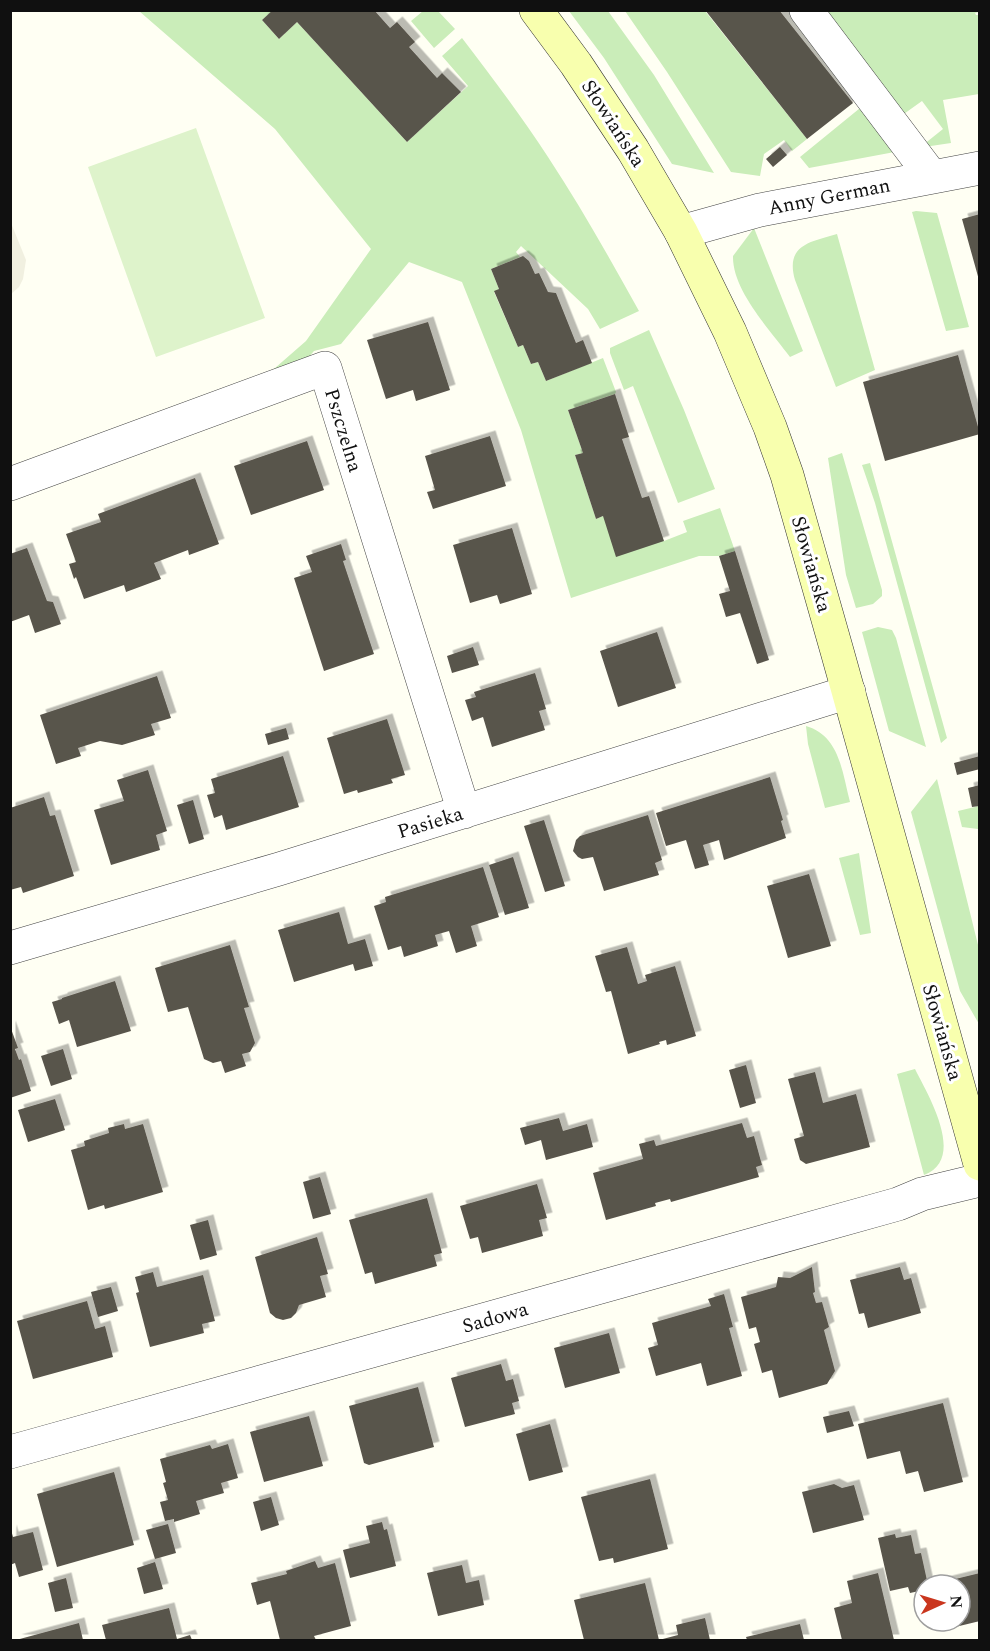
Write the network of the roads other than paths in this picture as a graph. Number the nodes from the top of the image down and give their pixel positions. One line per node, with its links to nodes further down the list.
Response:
1 (536, 10): 5 (street, Słowiańska)
2 (806, 10): 4 (street)
3 (980, 168): 4 (street, Anny German)
4 (932, 177): 5 (street, Anny German)
5 (681, 232): 7 (street, Słowiańska)
6 (10, 484): 8 (street, Pszczelna)
7 (849, 692): 8 (street, Pasieka); 10 (street, Słowiańska)
8 (464, 812): 9 (street, Pasieka)
9 (10, 948)
10 (980, 1164)
11 (980, 1180): 12 (street, Sadowa)
12 (10, 1452)

